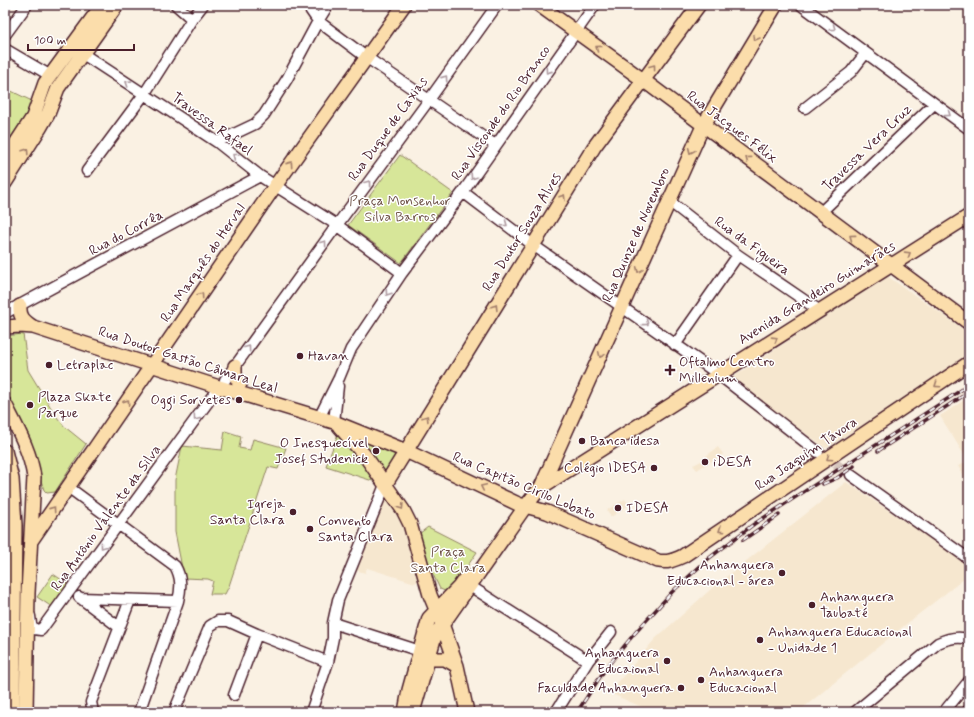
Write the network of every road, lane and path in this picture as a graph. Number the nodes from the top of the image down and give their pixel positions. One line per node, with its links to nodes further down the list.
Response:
1 (27, 5): 17 (street)
2 (176, 5): 14 (street)
3 (202, 5): 14 (street)
4 (307, 5): 15 (street)
5 (328, 5): 15 (street)
6 (404, 5): 22 (main road, Rua Marquês do Herval)
7 (497, 5): 26 (street, Rua Duque de Caxias, one-way to 7)
8 (539, 5): 16 (main road, Rua Jacques Félix)
9 (596, 5): 16 (street, Rua Visconde do Rio Branco)
10 (699, 5): 24 (main road, Rua Doutor Souza Alves, one-way to 10)
11 (776, 5): 29 (main road, Rua Quinze de Novembro, one-way to 29)
12 (801, 5): 21 (street, one-way to 21)
13 (109, 7): 19 (main road); 20 (main road)
14 (192, 19): 25 (street)
15 (318, 21): 22 (street); 31 (street)
16 (575, 32): 24 (main road, Rua Jacques Félix, one-way to 16); 32 (street, Rua Visconde do Rio Branco, one-way to 32)
17 (5, 35)
18 (5, 49): 23 (street)
19 (69, 52): 20 (street, Travessa Rafael); 23 (main road)
20 (83, 54): 23 (main road); 25 (street, Travessa Rafael, one-way to 20)
21 (865, 54): 27 (street); 28 (street)
22 (366, 57): 26 (street); 37 (main road, Rua Marquês do Herval, one-way to 22)
23 (57, 75): 33 (main road); 36 (main road, one-way to 23)
24 (642, 80): 29 (main road, Rua Jacques Félix); 43 (main road, Rua Doutor Souza Alves, one-way to 24)
25 (145, 93): 31 (street, Travessa Rafael); 34 (street)
26 (430, 100): 32 (street); 42 (street, Rua Duque de Caxias, one-way to 26)
27 (934, 104): 30 (street, one-way to 30); 40 (street, Travessa Vera Cruz)
28 (805, 108)
29 (703, 126): 39 (main road, Rua Quinze de Novembro, one-way to 39); 40 (main road, Rua Jacques Félix, one-way to 29)
30 (969, 129)
31 (217, 142): 35 (street, Travessa Rafael, one-way to 31)
32 (495, 145): 38 (street, Rua Visconde do Rio Branco, one-way to 38)
33 (5, 160)
34 (87, 171)
35 (260, 176): 37 (street, Travessa Rafael); 47 (street, Rua do Corrêa)
36 (5, 184)
37 (275, 186): 42 (street, Travessa Rafael); 56 (main road, Rua Marquês do Herval, one-way to 37)
38 (463, 192): 43 (street, one-way to 43); 46 (street, Rua Visconde do Rio Branco)
39 (669, 201): 44 (street, Rua da Figueira); 48 (main road, Rua Quinze de Novembro, one-way to 48)
40 (820, 213): 45 (main road, Rua Jacques Félix, one-way to 40)
41 (969, 216): 45 (main road, Avenida Grandeiro Guimarães, one-way to 41)
42 (337, 225): 46 (street); 57 (street, Rua Duque de Caxias, one-way to 42)
43 (533, 246): 48 (street); 65 (main road, Rua Doutor Souza Alves, one-way to 43)
44 (738, 255): 49 (street, Rua da Figueira); 54 (street)
45 (890, 265): 49 (main road, Avenida Grandeiro Guimarães); 51 (main road, Rua Jacques Félix)
46 (402, 273): 59 (street, Rua Visconde do Rio Branco, one-way to 59)
47 (20, 306): 50 (street, Rua do Corrêa); 53 (main road)
48 (622, 306): 54 (street, one-way to 54); 71 (main road, Rua Quinze de Novembro, one-way to 71)
49 (820, 311): 58 (main road, Avenida Grandeiro Guimarães, one-way to 49)
50 (5, 313)
51 (969, 324)
52 (5, 327): 53 (main road, Rua Doutor Gastão Câmara Leal)
53 (33, 327): 56 (main road, Rua Doutor Gastão Câmara Leal)
54 (675, 345): 58 (street)
55 (969, 364): 79 (main road, Rua Joaquim Távora, one-way to 79)
56 (153, 365): 60 (main road, Rua Doutor Gastão Câmara Leal); 70 (main road, Rua Marquês do Herval, one-way to 56)
57 (235, 366): 60 (street, Rua Duque de Caxias); 61 (main road)
58 (718, 374): 67 (street); 71 (main road, Avenida Grandeiro Guimarães)
59 (339, 378): 63 (street, Rua Visconde do Rio Branco); 64 (street, Rua Visconde do Rio Branco)
60 (222, 383): 61 (main road); 63 (main road, Rua Doutor Gastão Câmara Leal); 73 (street, Rua Antônio Valente da Silva, one-way to 73)
61 (240, 384): 63 (main road)
62 (5, 404): 75 (main road)
63 (320, 415): 64 (main road)
64 (334, 422): 65 (main road, Rua Capitão Cirilo Lobato); 69 (main road)
65 (406, 451): 69 (main road, Rua Doutor Souza Alves); 72 (main road, Rua Capitão Cirilo Lobato, one-way to 65)
66 (5, 452): 74 (main road)
67 (818, 452)
68 (851, 475): 77 (street)
69 (385, 485): 89 (main road, one-way to 89); 90 (street)
70 (68, 487): 73 (street); 76 (main road, Rua Marquês do Herval, one-way to 70)
71 (541, 487): 72 (main road, Rua Quinze de Novembro)
72 (522, 505): 79 (main road, Rua Capitão Cirilo Lobato); 81 (main road, Rua Quinze de Novembro); 89 (main road, Rua Quinze de Novembro)
73 (118, 524): 82 (street, Rua Antônio Valente da Silva, one-way to 82); 87 (street)
74 (15, 525): 75 (main road); 78 (main road)
75 (31, 526): 76 (main road)
76 (31, 541): 83 (main road)
77 (969, 559)
78 (15, 561): 80 (street); 88 (main road)
79 (658, 561)
80 (5, 574)
81 (470, 586): 91 (main road, Rua Quinze de Novembro); 97 (street)
82 (70, 590): 83 (street, Rua Antônio Valente da Silva); 84 (street)
83 (28, 593): 103 (main road)
84 (80, 598): 85 (street); 92 (street)
85 (130, 600): 87 (street); 92 (street)
86 (5, 601): 88 (street)
87 (178, 602): 105 (street)
88 (15, 611): 102 (main road)
89 (436, 611): 91 (main road); 96 (main road, Rua Quinze de Novembro)
90 (333, 623): 96 (street); 98 (street)
91 (442, 624): 96 (main road, Rua Quinze de Novembro); 99 (main road)
92 (119, 627): 104 (street)
93 (611, 632): 97 (street)
94 (256, 634): 98 (street); 101 (street); 106 (street)
95 (969, 639): 112 (street)
96 (424, 655): 99 (main road); 108 (main road); 109 (main road)
97 (588, 661): 111 (street)
98 (328, 662): 107 (street)
99 (457, 666): 110 (main road)
100 (969, 682): 113 (street)
101 (234, 695)
102 (14, 709)
103 (26, 712)
104 (93, 712)
105 (139, 712)
106 (174, 712)
107 (311, 712)
108 (405, 712)
109 (414, 712)
110 (467, 712)
111 (556, 712)
112 (855, 712)
113 (944, 712)

